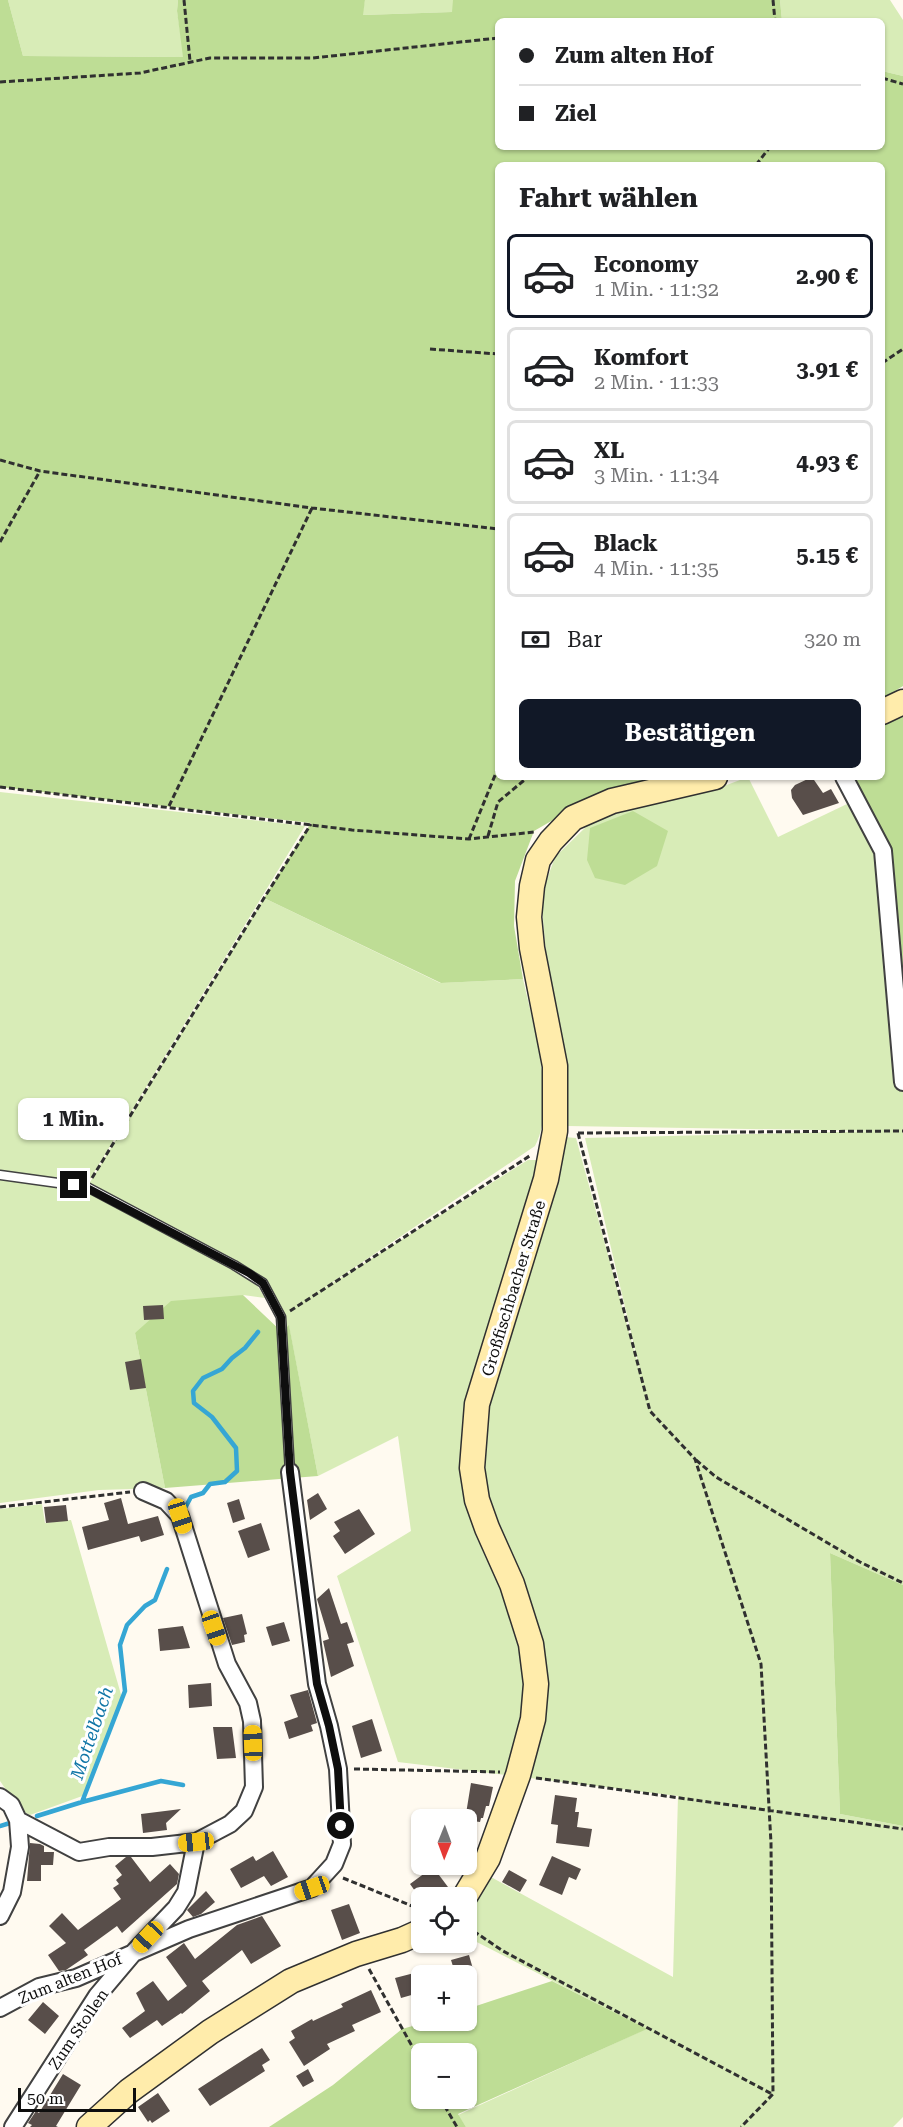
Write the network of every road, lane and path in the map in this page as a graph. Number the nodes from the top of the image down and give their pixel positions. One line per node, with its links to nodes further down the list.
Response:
1 (184, 0): 5 (path)
2 (773, 0): 3 (path)
3 (775, 18)
4 (495, 38): 5 (path)
5 (190, 61): 7 (path)
6 (885, 79): 8 (path)
7 (0, 82)
8 (903, 84)
9 (768, 150): 10 (path)
10 (758, 162)
11 (430, 349): 13 (path)
12 (903, 349): 14 (path)
13 (495, 354)
14 (885, 361)
15 (0, 460): 16 (path)
16 (40, 471): 17 (path); 19 (path)
17 (312, 508): 18 (path); 27 (path)
18 (495, 529)
19 (0, 542)
20 (903, 702): 21 (main road)
21 (885, 711)
22 (495, 775): 30 (path)
23 (524, 780): 29 (path)
24 (702, 780): 31 (main road, Großfischbacher Straße)
25 (846, 780): 32 (street)
26 (0, 787): 27 (path)
27 (169, 806): 28 (path)
28 (312, 823): 30 (path); 36 (path)
29 (488, 836): 30 (path); 31 (path)
30 (469, 839)
31 (551, 841): 34 (main road, Großfischbacher Straße)
32 (903, 1082)
33 (903, 1131): 38 (path)
34 (551, 1152): 37 (path); 44 (main road, Großfischbacher Straße)
35 (0, 1175): 36 (lane)
36 (87, 1188): 37 (lane)
37 (281, 1317): 39 (lane)
38 (695, 1459): 42 (path); 46 (path)
39 (290, 1472): 43 (street, Zum alten Hof)
40 (143, 1491): 41 (path); 49 (street)
41 (0, 1507)
42 (903, 1583)
43 (338, 1769): 44 (path); 50 (street, Zum alten Hof)
44 (518, 1775): 46 (path); 51 (main road, Großfischbacher Straße)
45 (0, 1797): 47 (street)
46 (769, 1810): 48 (path); 60 (path)
47 (18, 1820): 49 (street); 53 (street)
48 (903, 1828)
49 (196, 1842): 56 (street, Zum Stollen)
50 (327, 1871): 52 (path); 56 (street, Zum alten Hof)
51 (471, 1887)
52 (411, 1905)
53 (0, 1916)
54 (477, 1933): 60 (path)
55 (411, 1936): 57 (main road)
56 (135, 1951): 58 (street, Zum alten Hof); 62 (street, Zum Stollen)
57 (356, 1953): 59 (path); 63 (main road)
58 (0, 2008)
59 (411, 2044)
60 (773, 2094): 65 (path)
61 (446, 2109): 64 (path)
62 (13, 2127)
63 (88, 2127)
64 (457, 2127)
65 (741, 2127)

